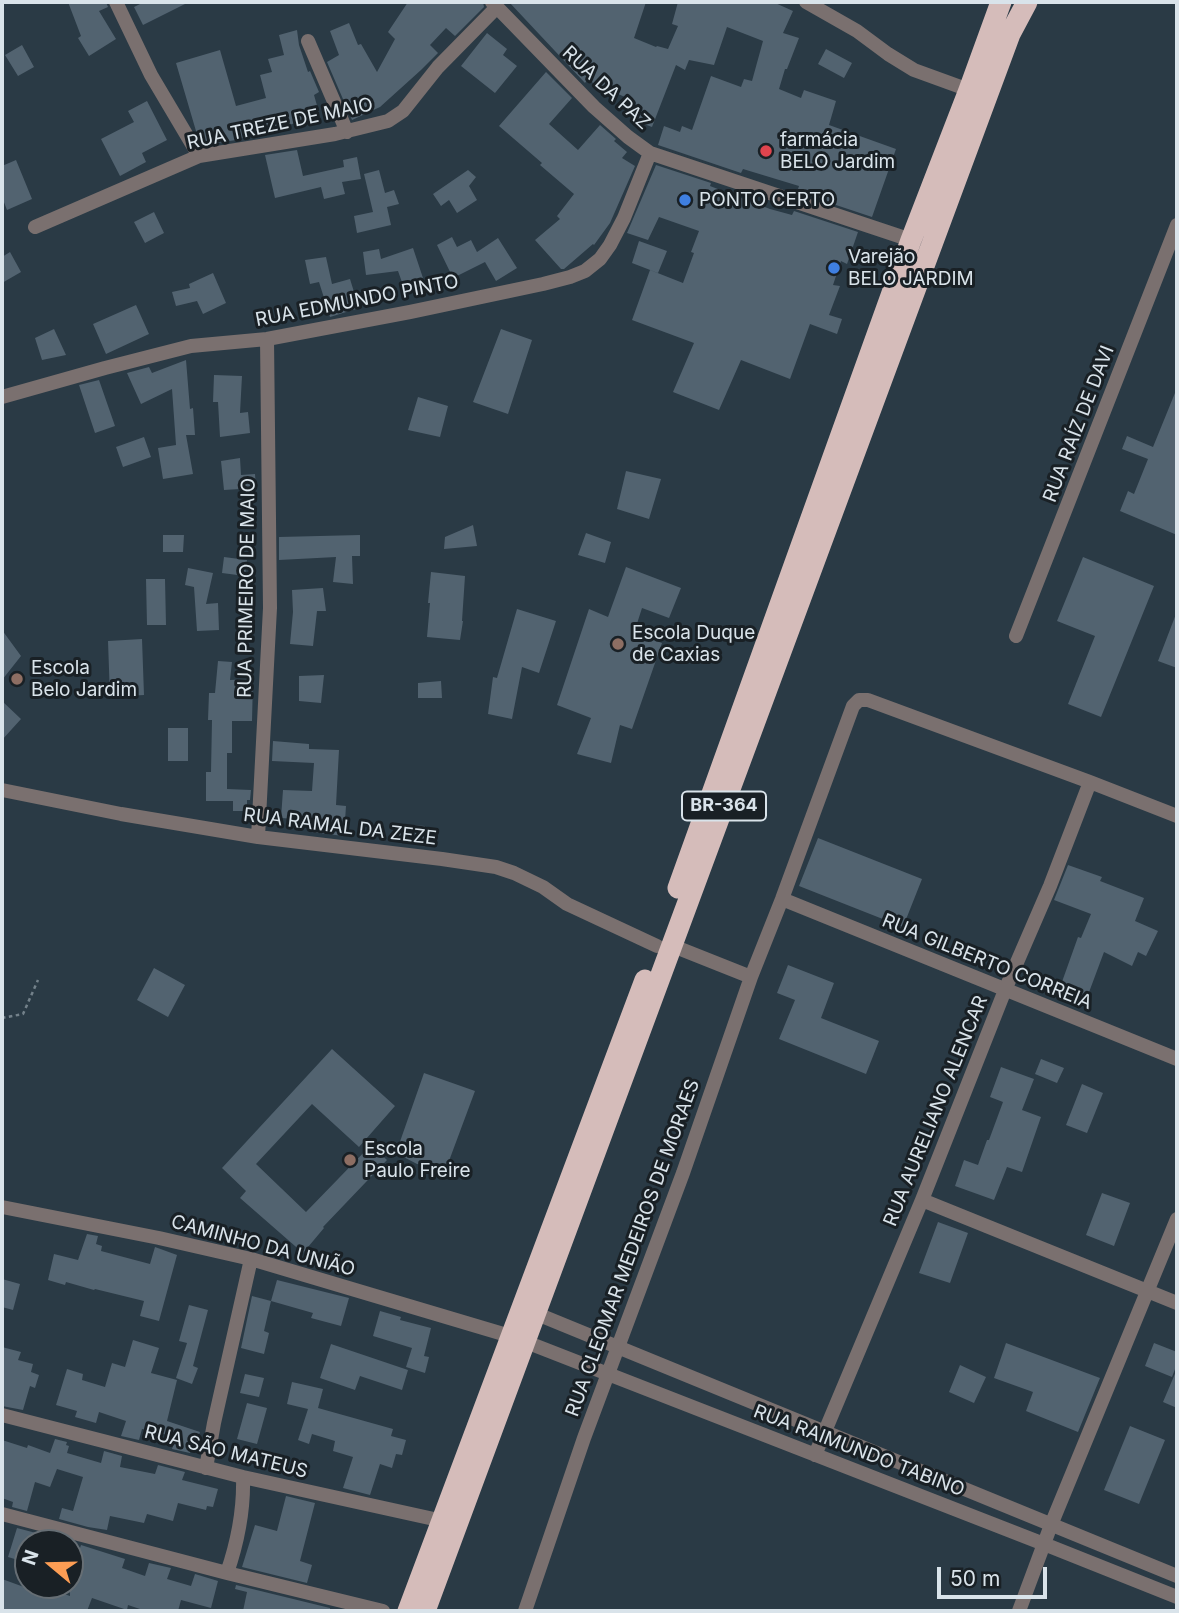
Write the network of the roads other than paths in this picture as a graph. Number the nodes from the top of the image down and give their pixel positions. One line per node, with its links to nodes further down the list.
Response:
1 (116, 2): 10 (street)
2 (806, 2): 7 (street)
3 (1001, 2): 7 (highway, BR-364)
4 (1027, 2): 22 (highway, BR-364)
5 (495, 4): 8 (street, RUA TREZE DE MAIO); 9 (street, RUA DA PAZ)
6 (308, 41): 8 (street)
7 (969, 90): 13 (highway, BR-364)
8 (347, 132): 10 (street, RUA TREZE DE MAIO)
9 (650, 153): 13 (street, RUA DA PAZ); 14 (street, RUA EDMUNDO PINTO)
10 (199, 156): 12 (street, RUA TREZE DE MAIO)
11 (1177, 225): 16 (street, RUA RAÍZ DE DAVI)
12 (35, 227)
13 (911, 240): 22 (highway, BR-364)
14 (267, 339): 15 (street, RUA EDMUNDO PINTO); 20 (street, RUA PRIMEIRO DE MAIO)
15 (2, 397)
16 (1016, 636)
17 (1090, 782): 19 (street); 21 (street); 24 (street, RUA AURELIANO ALENCAR)
18 (2, 790): 20 (street, RUA RAMAL DA ZEZE)
19 (1177, 816)
20 (258, 837): 22 (street, RUA RAMAL DA ZEZE)
21 (782, 899): 23 (street, RUA CLEOMAR MEDEIROS DE MORAES); 24 (street, RUA GILBERTO CORREIA)
22 (665, 946): 23 (street, RUA RAMAL DA ZEZE); 32 (highway, BR-364); 33 (highway, BR-364)
23 (751, 976): 34 (street, RUA CLEOMAR MEDEIROS DE MORAES)
24 (1005, 990): 25 (street, RUA GILBERTO CORREIA); 26 (street, RUA AURELIANO ALENCAR)
25 (1177, 1059)
26 (922, 1200): 30 (street); 37 (street, RUA AURELIANO ALENCAR)
27 (2, 1207): 29 (street, CAMINHO DA UNIÃO)
28 (1177, 1219): 30 (street)
29 (251, 1259): 33 (street, CAMINHO DA UNIÃO); 39 (street)
30 (1147, 1291): 31 (street); 43 (street)
31 (1177, 1303)
32 (537, 1314): 33 (highway, BR-364); 34 (street, RUA RAIMUNDO TABINO)
33 (518, 1339): 35 (street, RUA RAIMUNDO TABINO); 42 (highway, BR-364); 50 (highway, BR-364)
34 (618, 1346): 35 (street, RUA CLEOMAR MEDEIROS DE MORAES); 37 (street, RUA RAIMUNDO TABINO)
35 (608, 1374): 38 (street, RUA RAIMUNDO TABINO); 51 (street, RUA CLEOMAR MEDEIROS DE MORAES)
36 (2, 1415): 39 (street, RUA SÃO MATEUS)
37 (824, 1432): 38 (street, RUA AURELIANO ALENCAR); 43 (street, RUA RAIMUNDO TABINO)
38 (815, 1455): 44 (street, RUA RAIMUNDO TABINO)
39 (206, 1468): 40 (street, RUA SÃO MATEUS)
40 (243, 1478): 42 (street, RUA SÃO MATEUS); 45 (street)
41 (2, 1514): 45 (street)
42 (443, 1521): 49 (highway, BR-364)
43 (1051, 1525): 44 (street); 46 (street, RUA RAIMUNDO TABINO)
44 (1044, 1544): 47 (street, RUA RAIMUNDO TABINO); 52 (street)
45 (227, 1573): 48 (street)
46 (1177, 1576)
47 (1177, 1597)
48 (383, 1611)
49 (408, 1611)
50 (425, 1611)
51 (525, 1611)
52 (1019, 1611)

